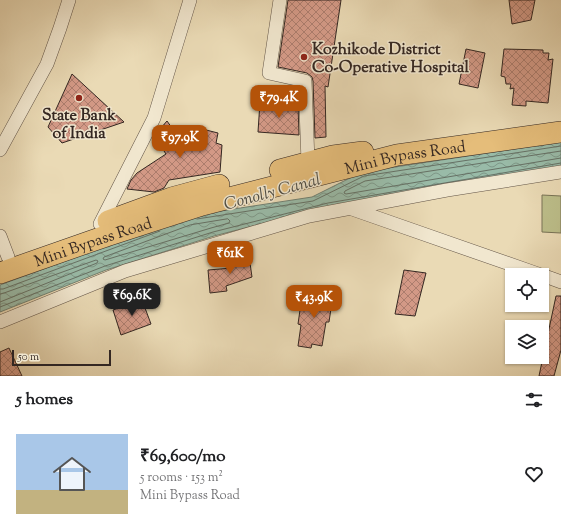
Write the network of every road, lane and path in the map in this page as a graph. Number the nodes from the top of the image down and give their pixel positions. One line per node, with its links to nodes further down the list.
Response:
1 (69, 0): 6 (street)
2 (190, 0): 10 (street)
3 (280, 0): 7 (street)
4 (561, 123): 7 (main road, Mini Bypass Road)
5 (561, 132): 12 (main road, Mini Bypass Road)
6 (0, 150)
7 (308, 162): 10 (main road, Mini Bypass Road)
8 (561, 172): 9 (street)
9 (350, 209): 13 (street); 16 (street)
10 (100, 224): 12 (main road, Mini Bypass Road)
11 (0, 236): 12 (street)
12 (3, 264)
13 (521, 268)
14 (549, 278): 15 (street)
15 (561, 282)
16 (0, 322)

